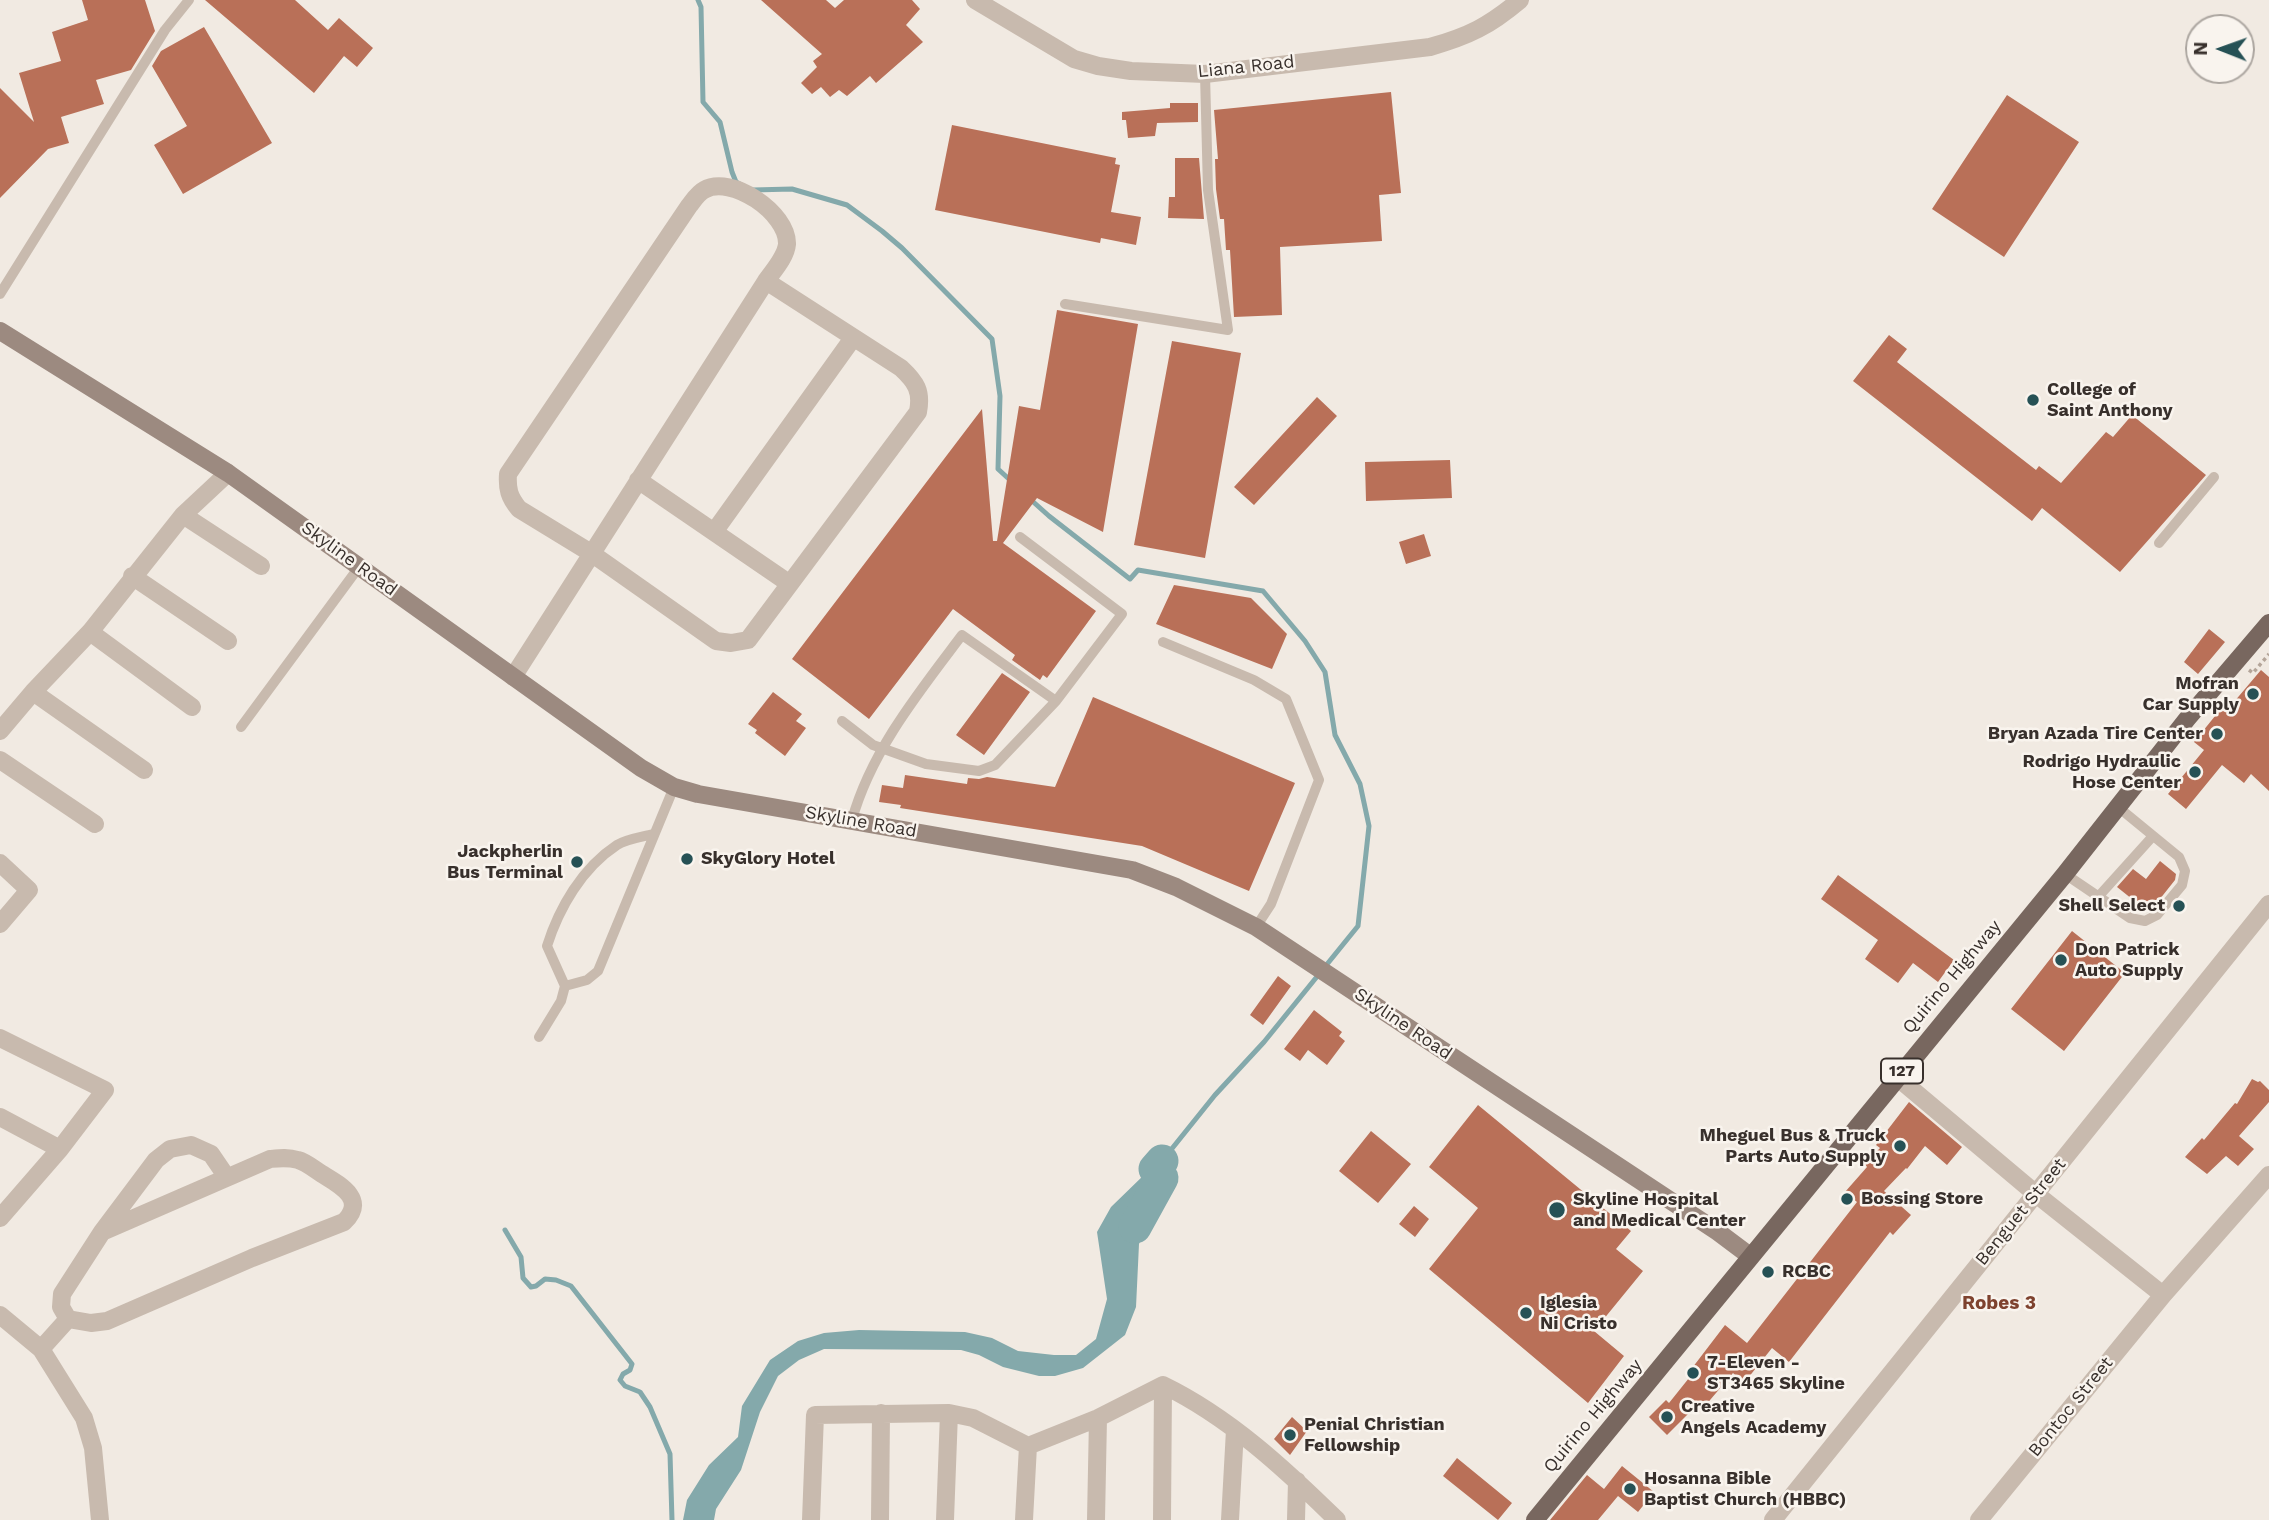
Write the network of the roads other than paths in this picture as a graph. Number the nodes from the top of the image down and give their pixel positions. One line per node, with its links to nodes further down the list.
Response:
1 (188, 0): 6 (lane)
2 (975, 0): 4 (street, Liana Road)
3 (1520, 0): 4 (street, Liana Road)
4 (1205, 74): 7 (lane)
5 (766, 281): 9 (street); 12 (street); 17 (street)
6 (0, 294)
7 (1065, 304)
8 (0, 331): 10 (main road, Skyline Road)
9 (853, 338): 14 (street); 21 (street)
10 (228, 473): 13 (street); 19 (main road, Skyline Road)
11 (2214, 477): 16 (lane)
12 (638, 480): 14 (street); 17 (street)
13 (183, 515): 18 (street); 20 (street)
14 (715, 532): 21 (street)
15 (1020, 537): 28 (lane)
16 (2159, 543)
17 (591, 553): 21 (street); 26 (street)
18 (261, 566)
19 (359, 567): 26 (main road, Skyline Road); 31 (lane)
20 (132, 576): 22 (street); 24 (street)
21 (790, 584)
22 (89, 632): 27 (street); 29 (street)
23 (2266, 634): 37 (main road, Quirino Highway / 127)
24 (228, 641)
25 (1163, 642): 47 (lane)
26 (513, 677): 36 (main road, Skyline Road)
27 (33, 692): 32 (street); 35 (street)
28 (1056, 701): 33 (lane); 33 (lane)
29 (192, 707)
30 (842, 721): 33 (lane)
31 (241, 727)
32 (0, 731)
33 (883, 749): 38 (lane)
34 (0, 760): 39 (street)
35 (144, 770)
36 (674, 787): 38 (main road, Skyline Road); 40 (lane)
37 (2118, 807): 41 (lane); 43 (main road, Quirino Highway / 127)
38 (852, 820): 47 (main road, Skyline Road)
39 (95, 824)
40 (653, 834): 48 (lane); 48 (lane)
41 (2153, 836): 44 (lane); 44 (lane)
42 (0, 863): 46 (street)
43 (2065, 874): 44 (lane); 51 (main road, Quirino Highway / 127)
44 (2098, 898)
45 (2269, 904): 56 (street, Benguet Street)
46 (0, 924)
47 (1256, 927): 59 (main road, Skyline Road)
48 (565, 986): 49 (lane)
49 (540, 1037)
50 (0, 1038): 53 (street)
51 (1897, 1077): 56 (street); 59 (main road, Quirino Highway / 127)
52 (0, 1117): 53 (street)
53 (60, 1149): 57 (street)
54 (2269, 1175): 60 (street, Bontoc Street)
55 (226, 1176): 58 (street); 58 (street); 62 (street)
56 (2036, 1194): 60 (street); 82 (street, Benguet Street)
57 (0, 1218)
58 (102, 1232): 62 (street)
59 (1750, 1256): 81 (main road, Quirino Highway / 127)
60 (2163, 1295): 83 (street, Bontoc Street)
61 (0, 1315): 63 (street)
62 (68, 1319): 63 (street)
63 (41, 1349): 71 (street)
64 (1163, 1385): 67 (street); 68 (street); 77 (street)
65 (881, 1413): 66 (street); 72 (street); 73 (street)
66 (949, 1413): 69 (street); 74 (street)
67 (1098, 1419): 69 (street); 76 (street)
68 (1235, 1430): 70 (street); 78 (street)
69 (1028, 1446): 75 (street)
70 (1297, 1481): 79 (street); 80 (street)
71 (100, 1520)
72 (811, 1520)
73 (880, 1520)
74 (945, 1520)
75 (1024, 1520)
76 (1096, 1520)
77 (1162, 1520)
78 (1230, 1520)
79 (1296, 1520)
80 (1337, 1520)
81 (1535, 1520)
82 (1773, 1520)
83 (1979, 1520)

